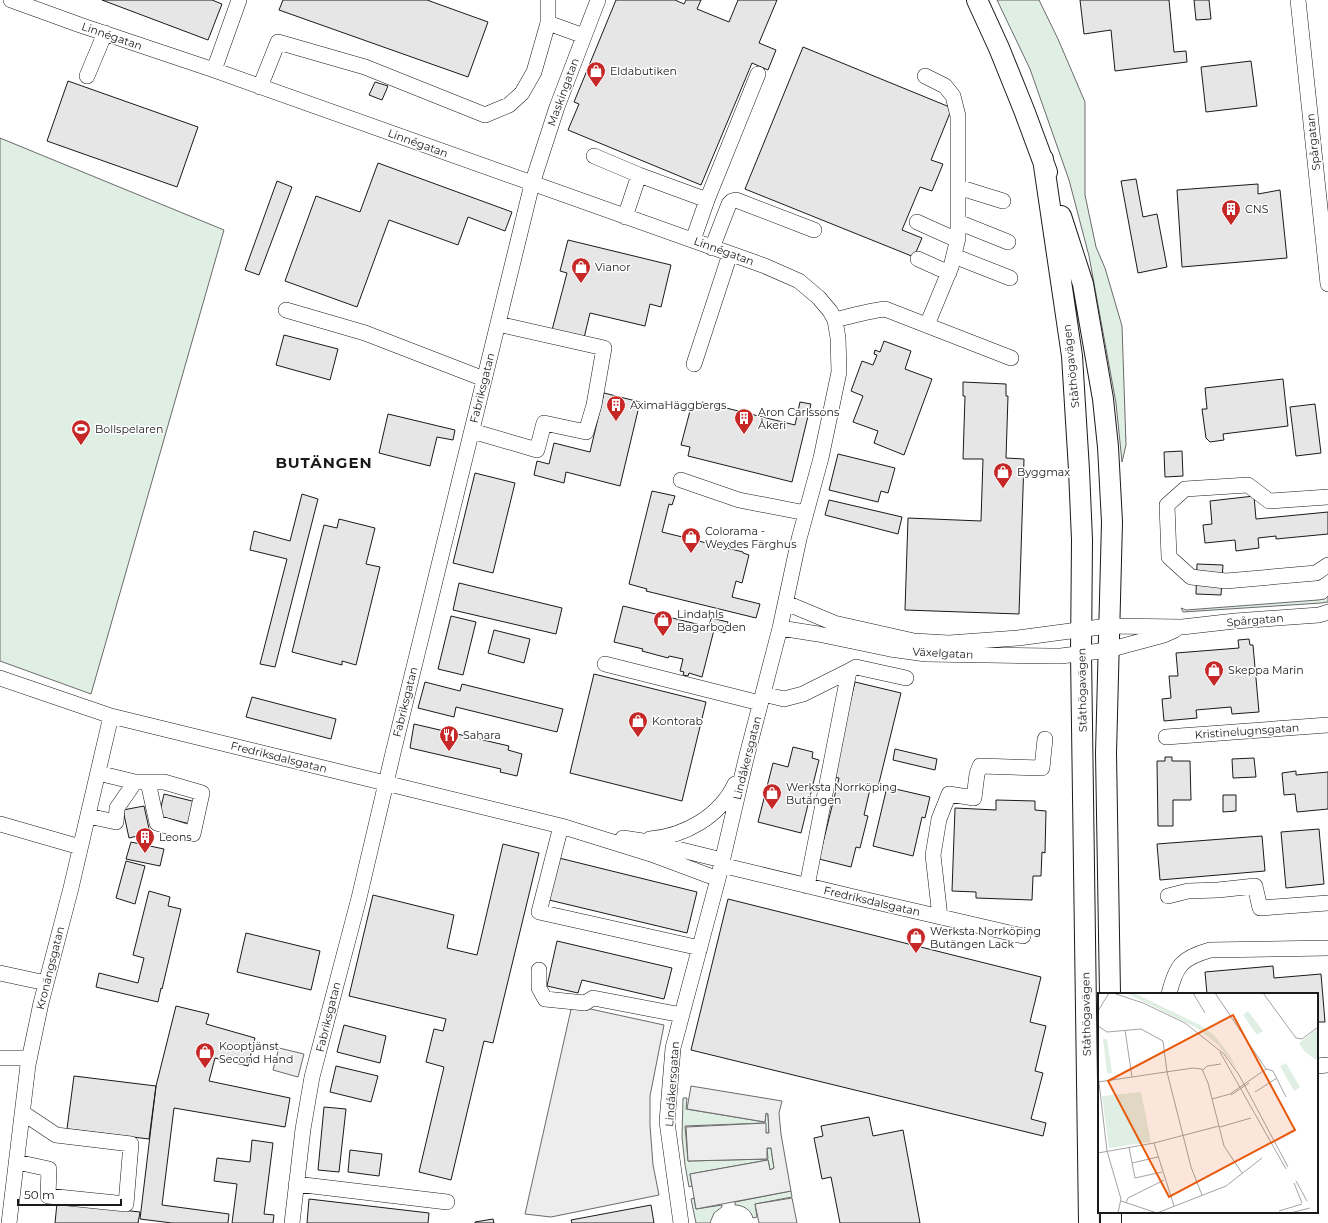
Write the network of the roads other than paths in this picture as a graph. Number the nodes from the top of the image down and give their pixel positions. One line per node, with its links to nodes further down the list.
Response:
1 (11, 0): 8 (street, Linnégatan)
2 (239, 0): 10 (street)
3 (548, 0): 7 (street)
4 (598, 0): 9 (street, Maskingatan)
5 (977, 0): 16 (main road, Ståthögavägen)
6 (1298, 0): 35 (street, Spårgatan)
7 (548, 22): 9 (street); 14 (street)
8 (105, 34): 10 (street, Linnégatan); 12 (street)
9 (584, 36): 18 (street, Maskingatan)
10 (214, 70): 14 (street, Linnégatan)
11 (758, 74): 20 (street)
12 (87, 76)
13 (925, 76): 19 (street)
14 (260, 87): 18 (street, Linnégatan)
15 (594, 156): 17 (street)
16 (1043, 159): 51 (main road, Ståthögavägen); 54 (main road, Ståthögavägen)
17 (638, 175): 20 (street); 22 (street)
18 (532, 184): 22 (street, Linnégatan); 39 (street, Fabriksgatan)
19 (958, 187): 21 (street); 24 (street)
20 (707, 200): 26 (street)
21 (1003, 202)
22 (625, 217): 26 (street, Linnégatan)
23 (918, 222): 27 (street)
24 (958, 222): 27 (street); 28 (street)
25 (814, 230): 29 (street)
26 (693, 240): 29 (street, Linnégatan)
27 (958, 240): 31 (street)
28 (1008, 242)
29 (712, 248): 30 (street, Linnégatan)
30 (730, 254): 36 (street, Linnégatan); 42 (street)
31 (954, 256): 33 (street); 34 (street)
32 (918, 259): 33 (street)
33 (949, 273): 40 (street)
34 (1010, 278)
35 (1328, 284)
36 (819, 298): 38 (street, Lindåkersgatan)
37 (286, 310): 43 (street)
38 (835, 320): 40 (street); 47 (street, Lindåkersgatan)
39 (498, 324): 43 (street, Fabriksgatan); 44 (street)
40 (927, 325): 41 (street)
41 (1011, 358)
42 (694, 364)
43 (484, 379): 44 (street, Fabriksgatan)
44 (472, 431): 68 (street, Fabriksgatan)
45 (681, 480): 47 (street)
46 (1328, 497): 48 (street)
47 (806, 513): 49 (street, Lindåkersgatan)
48 (1328, 566)
49 (786, 603): 53 (street, Lindåkersgatan); 54 (street, Växelgatan)
50 (1328, 612): 52 (street, Spårgatan)
51 (1108, 626): 52 (street, Spårgatan); 54 (street, Spårgatan); 55 (main road, Ståthögavägen)
52 (1182, 627): 55 (street, Spårgatan)
53 (780, 628): 56 (street, Växelgatan); 61 (street, Lindåkersgatan)
54 (1081, 630): 56 (main road, Ståthögavägen)
55 (1108, 650): 56 (street, Växelgatan); 85 (main road, Ståthögavägen)
56 (1081, 654): 100 (main road, Ståthögavägen)
57 (605, 664): 61 (street)
58 (850, 671): 60 (street); 61 (street); 75 (street)
59 (0, 678): 62 (street, Fredriksdalsgatan)
60 (906, 678)
61 (762, 699): 66 (street, Lindåkersgatan)
62 (111, 716): 67 (street, Kronängsgatan); 68 (street, Fredriksdalsgatan)
63 (1328, 725): 64 (street, Kristinelugnsgatan)
64 (1166, 737)
65 (1044, 739): 78 (street)
66 (746, 759): 72 (street, Fredriksdalsgatan); 74 (street, Lindåkersgatan)
67 (98, 773): 69 (street, Kronängsgatan); 69 (street)
68 (386, 784): 71 (street, Fredriksdalsgatan); 94 (street, Fabriksgatan)
69 (88, 816): 73 (street, Kronängsgatan)
70 (0, 824): 73 (street)
71 (561, 826): 72 (street, Fredriksdalsgatan); 74 (street, Fredriksdalsgatan); 80 (street)
72 (636, 840): 74 (street, Fredriksdalsgatan)
73 (80, 847): 84 (street, Kronängsgatan)
74 (720, 868): 75 (street, Fredriksdalsgatan); 80 (street, Lindåkersgatan)
75 (807, 886): 78 (street, Fredriksdalsgatan)
76 (1168, 896): 77 (street)
77 (1328, 903)
78 (940, 917): 79 (street, Fredriksdalsgatan)
79 (1023, 936)
80 (700, 948): 87 (street, Lindåkersgatan)
81 (1328, 948): 86 (street)
82 (539, 970): 87 (street)
83 (0, 973): 84 (street)
84 (46, 983): 89 (street, Kronängsgatan)
85 (1110, 993)
86 (1169, 993)
87 (682, 1015): 99 (street, Lindåkersgatan)
88 (0, 1058): 89 (street)
89 (30, 1058): 92 (street, Kronängsgatan)
90 (1328, 1065): 91 (street)
91 (1318, 1066)
92 (23, 1113): 93 (street, Kronängsgatan); 93 (street)
93 (17, 1162): 97 (street, Kronängsgatan)
94 (296, 1184): 95 (street); 98 (street, Fabriksgatan)
95 (447, 1202)
96 (1110, 1213): 101 (main road)
97 (9, 1223)
98 (292, 1223)
99 (681, 1223)
100 (1089, 1223)
101 (1111, 1223)

